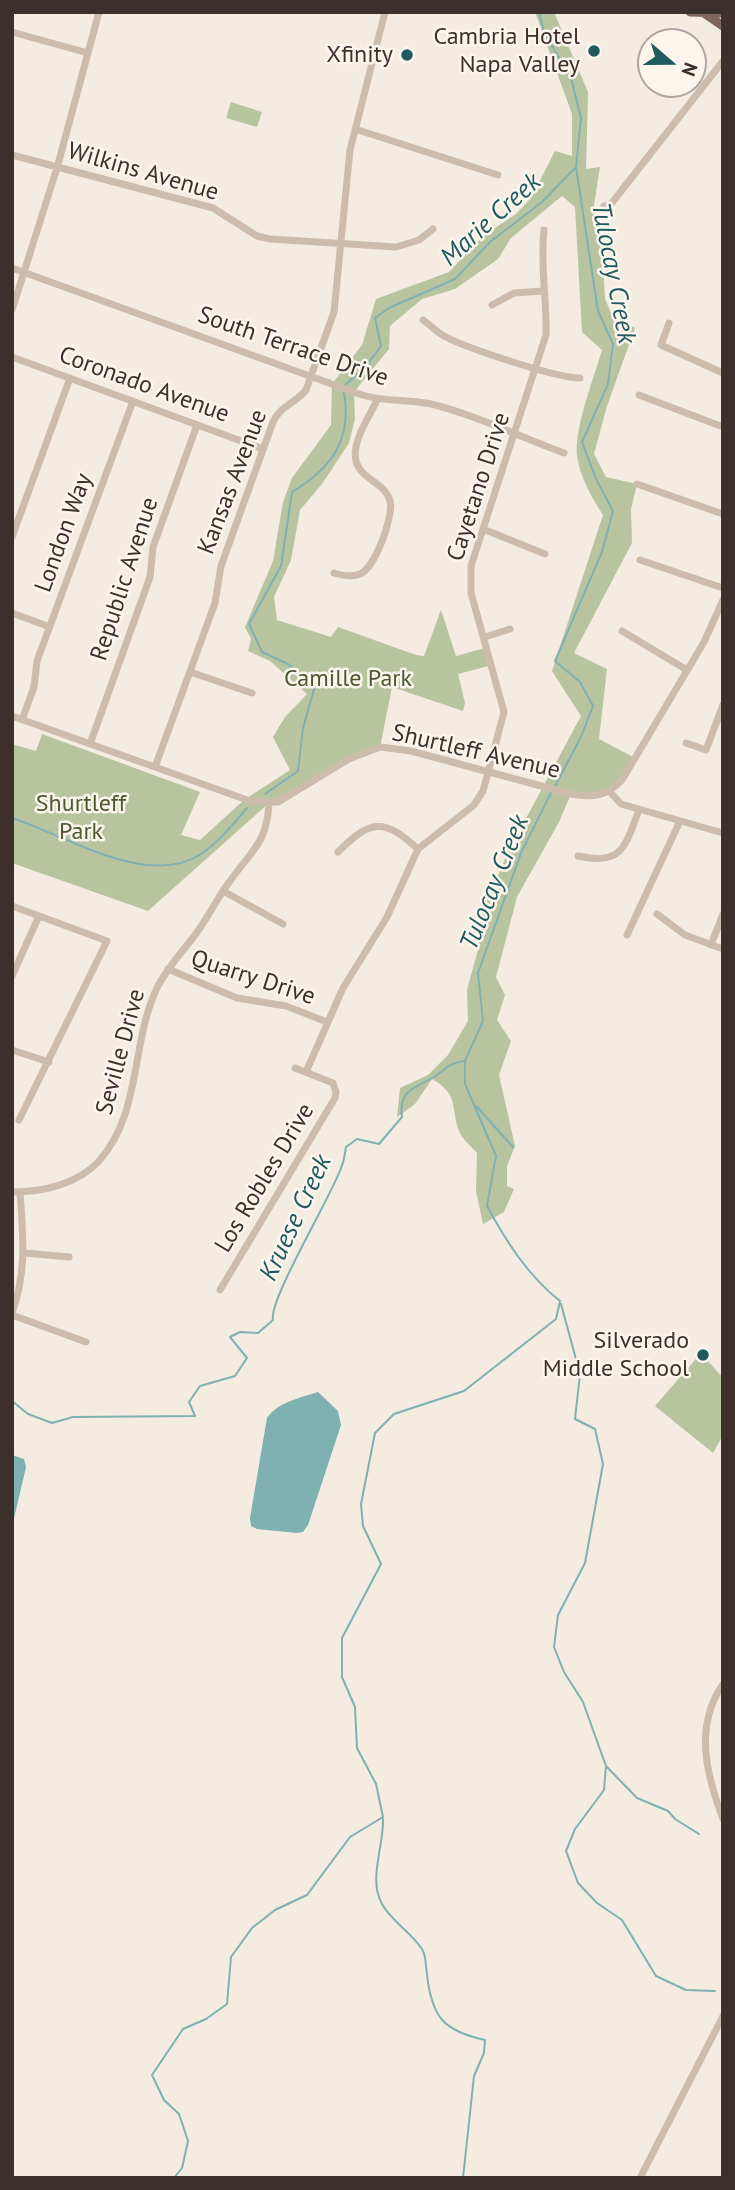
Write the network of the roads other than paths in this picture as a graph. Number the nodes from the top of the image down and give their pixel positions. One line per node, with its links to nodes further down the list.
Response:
1 (99, 12): 8 (street)
2 (386, 12): 10 (street, Kansas Avenue)
3 (690, 12): 4 (main road)
4 (704, 13): 5 (main road); 6 (main road)
5 (723, 13)
6 (723, 26)
7 (12, 32): 8 (street)
8 (88, 53): 12 (street)
9 (723, 61): 14 (street)
10 (355, 129): 13 (street); 17 (street, Kansas Avenue)
11 (12, 155): 12 (street, Wilkins Avenue)
12 (57, 168): 17 (street, Wilkins Avenue); 19 (street)
13 (498, 175)
14 (604, 206)
15 (433, 229): 17 (street, Wilkins Avenue)
16 (544, 230): 20 (street, Cayetano Drive)
17 (342, 243): 28 (street, Kansas Avenue)
18 (12, 268): 19 (street, South Terrace Drive)
19 (26, 273): 22 (street); 28 (street, South Terrace Drive)
20 (543, 291): 21 (street); 26 (street, Cayetano Drive)
21 (492, 305)
22 (12, 310)
23 (422, 320): 26 (street)
24 (669, 323): 27 (street)
25 (12, 357): 29 (street, Coronado Avenue)
26 (537, 369): 30 (street); 36 (street, Cayetano Drive)
27 (723, 373)
28 (311, 376): 32 (street, South Terrace Drive); 37 (street, Kansas Avenue)
29 (70, 378): 33 (street, Coronado Avenue); 42 (street)
30 (580, 378)
31 (639, 395): 35 (street)
32 (377, 400): 36 (street, South Terrace Drive); 45 (street)
33 (133, 401): 34 (street, Coronado Avenue); 49 (street, London Way)
34 (197, 425): 37 (street, Coronado Avenue); 60 (street, Republic Avenue)
35 (723, 427)
36 (516, 435): 38 (street, South Terrace Drive); 41 (street, Cayetano Drive)
37 (263, 449): 54 (street, Kansas Avenue)
38 (564, 453)
39 (637, 484): 40 (street)
40 (723, 514)
41 (483, 529): 43 (street); 52 (street, Cayetano Drive)
42 (12, 537)
43 (545, 554)
44 (640, 560): 46 (street)
45 (334, 573)
46 (723, 588)
47 (723, 600): 53 (street)
48 (12, 613): 49 (street)
49 (50, 627): 58 (street, London Way)
50 (510, 629): 52 (street)
51 (622, 631): 53 (street)
52 (485, 637): 62 (street, Cayetano Drive)
53 (687, 670): 63 (street)
54 (190, 672): 55 (street); 61 (street, Kansas Avenue)
55 (251, 693)
56 (723, 705): 59 (street)
57 (12, 716): 58 (street)
58 (22, 720): 60 (street)
59 (686, 743)
60 (90, 744): 61 (street)
61 (155, 767): 64 (street)
62 (489, 770): 63 (street, Shurtleff Avenue); 64 (street, Shurtleff Avenue); 68 (street, Cayetano Drive)
63 (610, 792): 65 (street)
64 (269, 803): 71 (street, Seville Drive)
65 (639, 810): 66 (street); 70 (street)
66 (680, 821): 67 (street); 77 (street)
67 (723, 833)
68 (418, 849): 69 (street); 82 (street, Cayetano Drive)
69 (338, 852)
70 (578, 856)
71 (223, 891): 76 (street); 80 (street, Seville Drive)
72 (12, 906): 75 (street)
73 (657, 914): 78 (street)
74 (723, 914): 78 (street)
75 (39, 916): 81 (street); 84 (street)
76 (283, 924)
77 (627, 935)
78 (711, 945): 79 (street)
79 (723, 950)
80 (168, 970): 82 (street, Quarry Drive); 88 (street, Seville Drive)
81 (12, 976)
82 (327, 1023): 86 (street, Cayetano Drive)
83 (12, 1050): 84 (street)
84 (48, 1062): 87 (street)
85 (295, 1068): 86 (street, Los Robles Drive)
86 (306, 1072): 93 (street, Los Robles Drive)
87 (19, 1120)
88 (16, 1192): 89 (street)
89 (25, 1253): 90 (street); 92 (street)
90 (69, 1257)
91 (12, 1280): 92 (street)
92 (22, 1281): 94 (street)
93 (220, 1290)
94 (12, 1314): 95 (street)
95 (86, 1342)
96 (723, 1684): 97 (street)
97 (723, 1819)
98 (723, 2016): 99 (street)
99 (640, 2178)

